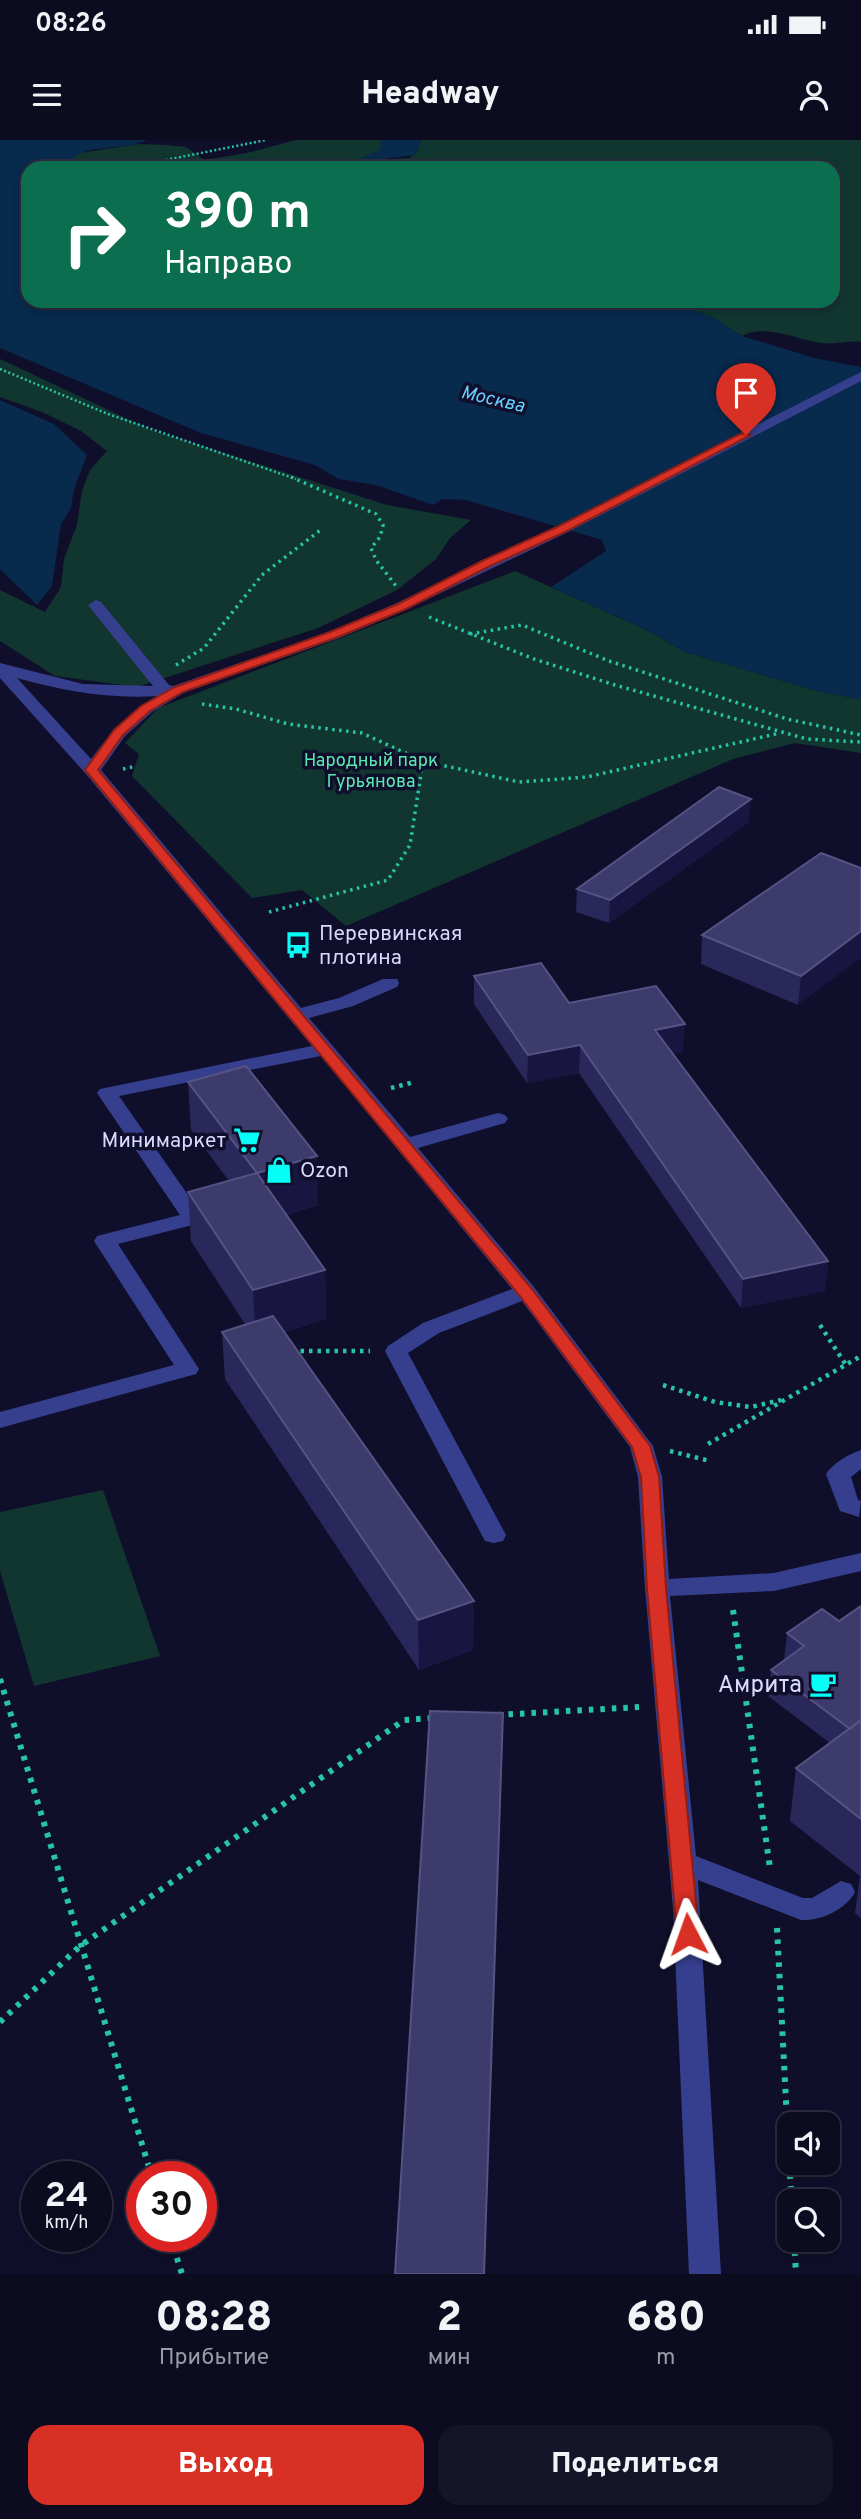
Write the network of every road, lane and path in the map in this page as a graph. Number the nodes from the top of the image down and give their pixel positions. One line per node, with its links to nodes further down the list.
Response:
1 (266, 140): 2 (path)
2 (161, 161)
3 (0, 369): 6 (path)
4 (861, 376): 6 (street)
5 (323, 528): 10 (path)
6 (407, 604): 8 (path); 10 (street)
7 (96, 606): 10 (street)
8 (469, 634): 12 (path); 13 (path)
9 (0, 668): 10 (street); 16 (street)
10 (166, 686): 16 (street)
11 (196, 703): 15 (path)
12 (780, 733): 14 (path); 15 (path)
13 (861, 735)
14 (861, 741)
15 (424, 761): 17 (path)
16 (92, 770): 19 (street)
17 (269, 912)
18 (390, 983): 19 (street)
19 (297, 1015): 20 (street)
20 (326, 1049): 22 (street); 31 (street)
21 (498, 1119): 22 (street)
22 (405, 1145): 23 (street)
23 (526, 1292): 26 (street); 37 (street)
24 (820, 1325): 28 (path)
25 (283, 1351): 26 (path)
26 (396, 1351): 35 (street)
27 (861, 1356): 28 (path)
28 (846, 1365): 30 (path)
29 (663, 1385): 30 (path)
30 (786, 1399): 32 (path)
31 (0, 1420)
32 (708, 1444)
33 (861, 1458): 34 (street)
34 (859, 1509)
35 (494, 1535)
36 (861, 1562): 37 (street)
37 (657, 1588): 39 (street)
38 (0, 1679): 44 (path)
39 (668, 1705): 40 (path); 42 (street)
40 (487, 1715)
41 (445, 1717): 44 (path)
42 (683, 1862): 43 (street); 50 (street)
43 (841, 1892)
44 (80, 1947): 45 (path); 46 (path)
45 (0, 2022)
46 (147, 2161)
47 (175, 2252): 49 (path)
48 (795, 2252): 51 (path)
49 (182, 2274)
50 (705, 2274)
51 (796, 2274)

